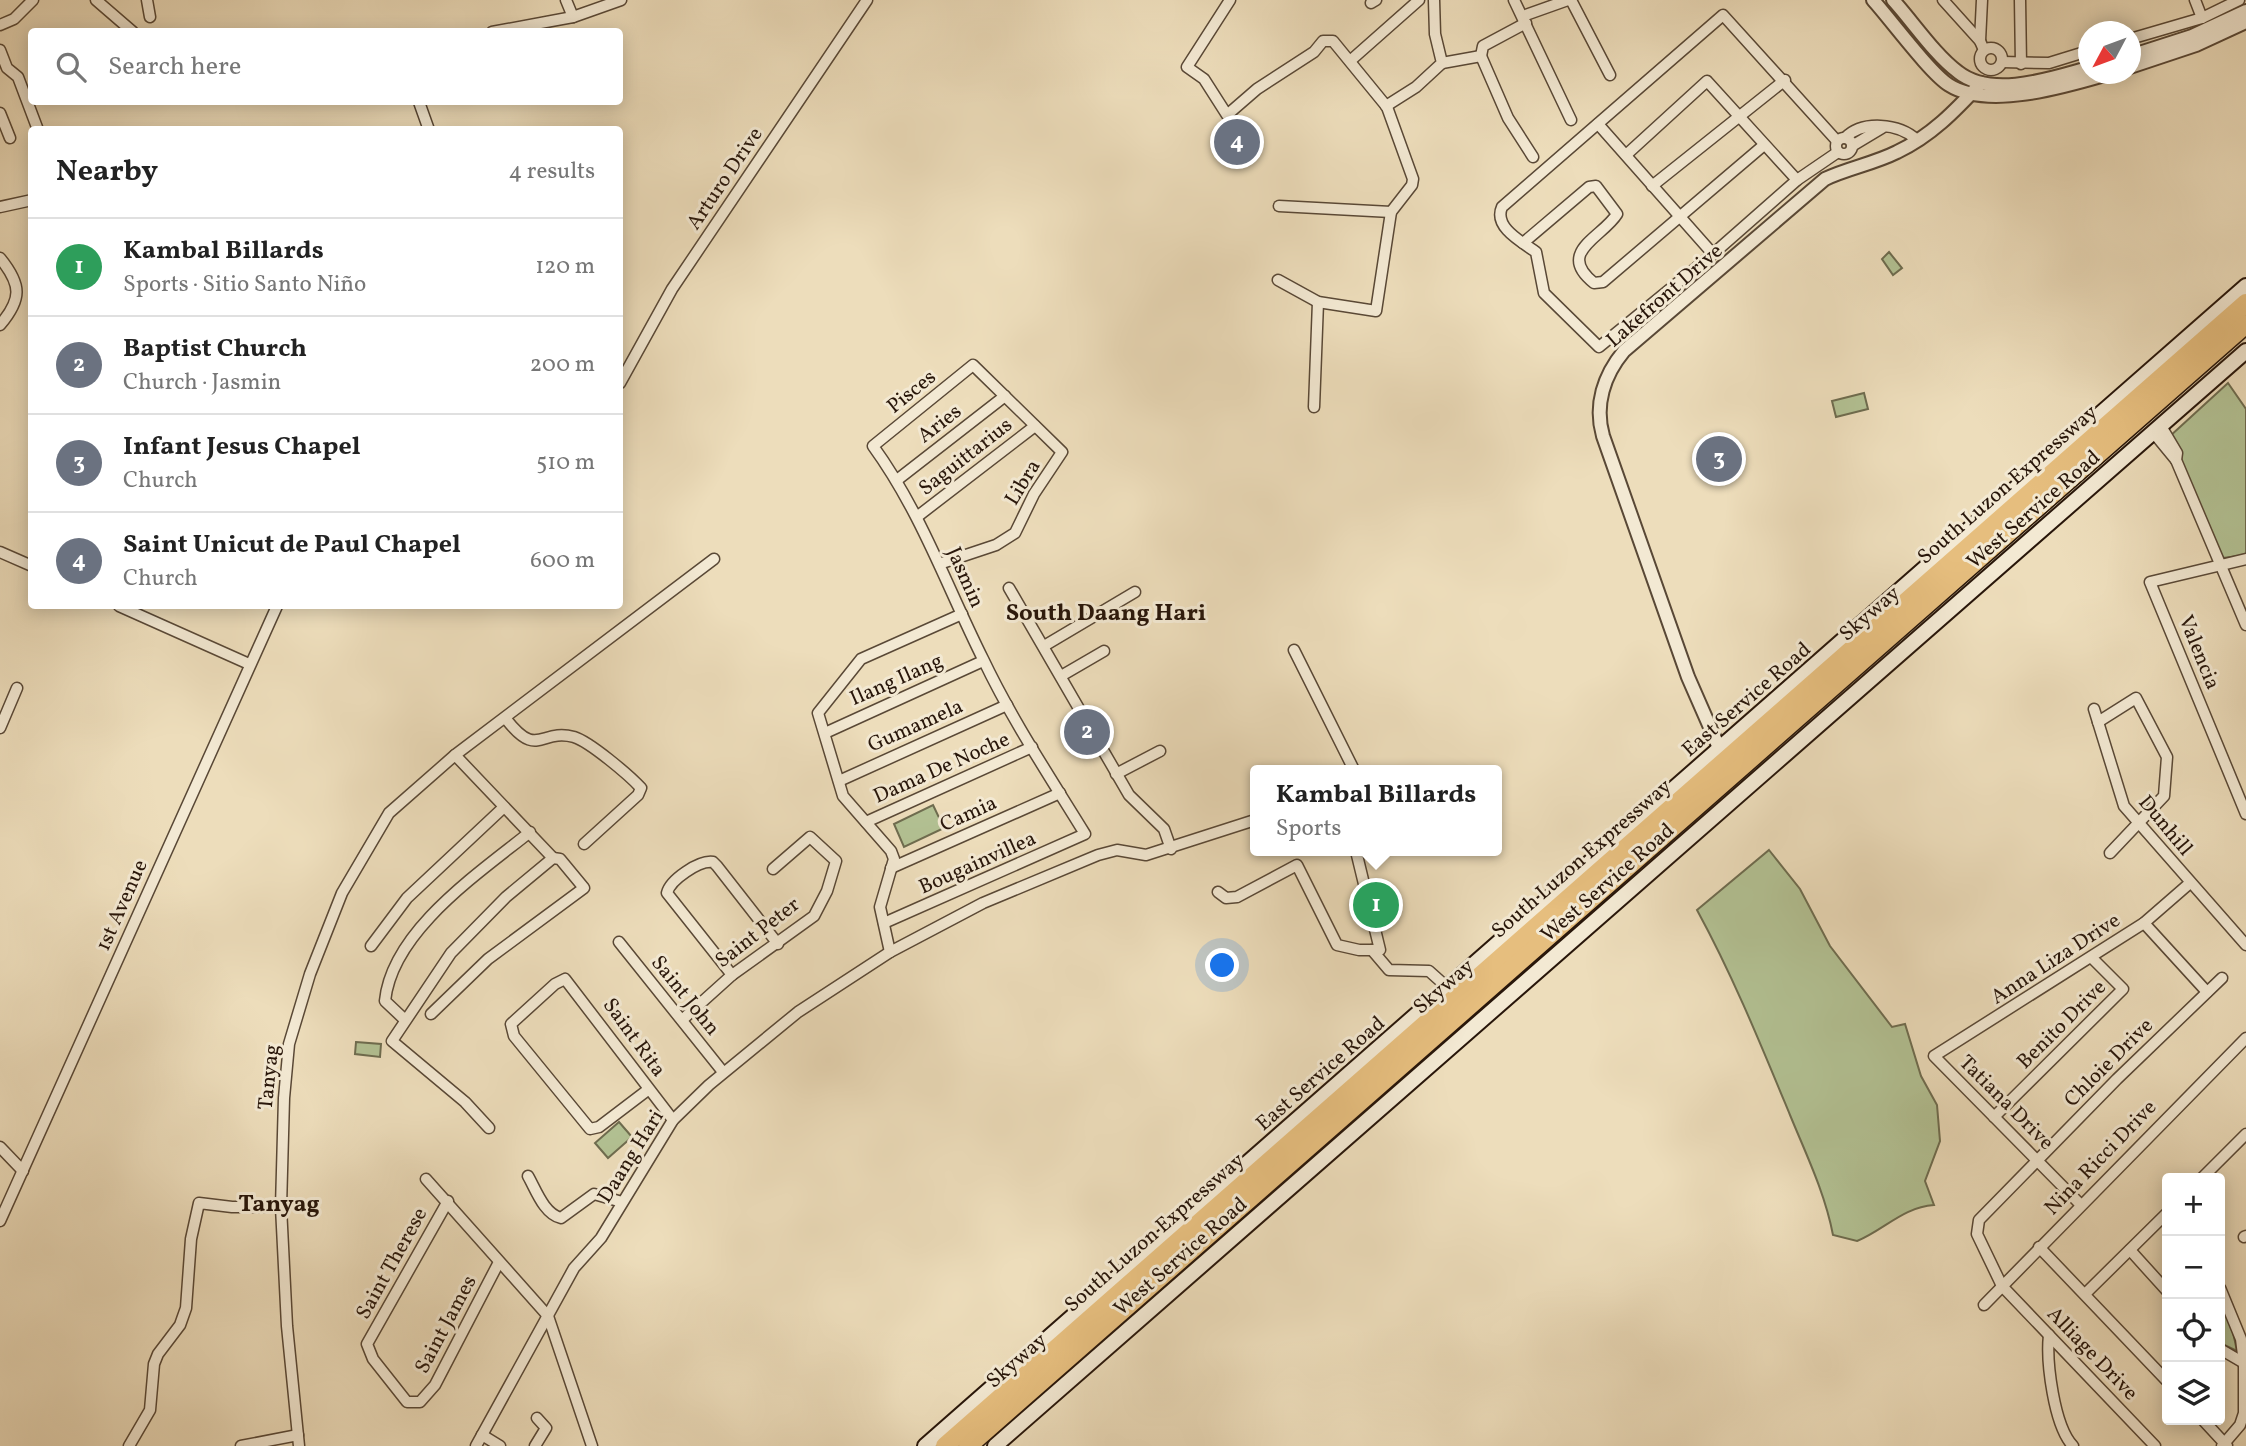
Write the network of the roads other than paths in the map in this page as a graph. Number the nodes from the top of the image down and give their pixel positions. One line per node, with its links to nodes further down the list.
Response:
1 (33, 0): 25 (street)
2 (96, 0): 26 (street)
3 (146, 0): 21 (street)
4 (566, 0): 20 (street)
5 (621, 0): 20 (street)
6 (867, 0): 83 (street, Arturo Drive)
7 (1230, 0): 34 (street)
8 (1419, 0): 34 (street)
9 (1434, 0): 36 (street)
10 (1514, 0): 23 (street)
11 (1569, 0): 23 (street); 40 (street)
12 (1873, 0): 44 (street)
13 (1893, 0): 43 (street)
14 (1943, 0): 29 (street)
15 (1982, 0): 29 (street)
16 (2020, 0): 38 (street)
17 (2195, 0): 22 (street)
18 (2239, 0): 22 (street)
19 (2246, 11): 31 (street)
20 (573, 17): 27 (street)
21 (150, 18)
22 (2202, 18): 28 (street)
23 (1524, 20): 33 (street); 51 (street)
24 (2246, 22): 37 (street)
25 (0, 25)
26 (128, 28)
27 (514, 28)
28 (2141, 36)
29 (1982, 46): 35 (street); 35 (street)
30 (0, 50): 45 (street)
31 (2141, 52)
32 (2078, 54): 38 (street)
33 (1481, 56): 36 (street); 62 (street)
34 (1350, 61): 48 (street)
35 (2002, 62): 38 (street)
36 (1442, 63): 48 (street)
37 (2141, 63)
38 (2021, 64)
39 (2078, 70): 43 (street)
40 (1610, 75)
41 (1784, 80): 50 (street); 52 (street); 58 (street)
42 (2078, 81): 44 (street)
43 (1981, 83): 44 (street, Lakefront Drive)
44 (1970, 95): 57 (street, Lakefront Drive)
45 (28, 104)
46 (29, 105): 53 (street)
47 (420, 105): 54 (street)
48 (1385, 106): 68 (street)
49 (0, 113): 56 (street)
50 (1740, 116): 59 (street); 61 (street); 64 (street)
51 (1571, 120)
52 (1598, 124): 61 (street); 70 (street)
53 (36, 126)
54 (428, 126)
55 (1882, 128): 57 (street); 58 (street); 58 (street)
56 (10, 138)
57 (1917, 140): 117 (street, Lakefront Drive)
58 (1845, 141): 60 (street); 60 (street)
59 (1764, 145): 63 (street); 69 (street)
60 (1838, 152): 63 (street)
61 (1626, 155): 64 (street)
62 (1533, 157)
63 (1797, 180): 71 (street)
64 (1653, 186): 69 (street)
65 (28, 201): 67 (street)
66 (1279, 206): 68 (street)
67 (0, 207)
68 (1391, 212): 75 (street)
69 (1680, 217): 70 (street); 71 (street)
70 (1524, 243): 71 (street)
71 (1713, 254)
72 (0, 258): 79 (street)
73 (1278, 280): 75 (street)
74 (2246, 286): 117 (main road, East Service Road)
75 (1318, 302): 85 (street)
76 (2246, 303): 202 (highway, South Luzon Expressway)
77 (2246, 310): 203 (highway, Skyway)
78 (2246, 324): 204 (highway, Skyway)
79 (0, 325)
80 (2246, 335): 205 (highway)
81 (2246, 351): 87 (main road, West Service Road)
82 (973, 365): 84 (street, Libra); 88 (street, Pisces)
83 (623, 378)
84 (1005, 396): 86 (street, Libra); 89 (street, Aries)
85 (1314, 407)
86 (1035, 426): 90 (street, Saguittarius); 96 (street, Libra)
87 (2157, 429): 94 (street); 206 (main road, West Service Road)
88 (873, 446): 89 (street, Jasmin)
89 (897, 480): 90 (street, Jasmin)
90 (918, 516): 96 (street, Jasmin)
91 (0, 552): 95 (street)
92 (714, 559): 112 (street, Tanyag)
93 (2246, 559): 94 (street)
94 (2220, 563): 102 (street); 125 (street, Valencia)
95 (28, 564)
96 (939, 564): 101 (street, Jasmin)
97 (1009, 587): 103 (street)
98 (1135, 592): 103 (street)
99 (126, 609): 107 (street)
100 (276, 609): 107 (street, 1st Avenue)
101 (962, 614): 106 (street, Jasmin); 115 (street)
102 (2246, 625)
103 (1044, 646): 108 (street)
104 (1294, 650): 120 (street)
105 (1104, 651): 108 (street)
106 (983, 661): 110 (street, Jasmin); 115 (street, Ilang Ilang)
107 (249, 664): 166 (street, 1st Avenue)
108 (1061, 676): 121 (street)
109 (18, 688): 114 (street)
110 (1007, 705): 116 (street, Jasmin); 122 (street, Gumamela)
111 (2094, 709): 113 (street, Dunhill)
112 (506, 719): 119 (street, Tanyag); 131 (street)
113 (2098, 722): 128 (street, Dunhill); 128 (street)
114 (0, 728)
115 (825, 733): 122 (street)
116 (1032, 747): 123 (street, Jasmin); 126 (street, Dama De Noche)
117 (1720, 750): 151 (main road, East Service Road)
118 (1160, 751): 121 (street)
119 (452, 757): 124 (street); 173 (street, Tanyag)
120 (1352, 765)
121 (1116, 774): 132 (street)
122 (839, 781): 126 (street)
123 (1060, 793): 130 (street, Jasmin); 136 (street, Camia)
124 (504, 807): 129 (street); 145 (street)
125 (2246, 814)
126 (866, 822): 136 (street)
127 (1250, 822): 132 (street, Daang Hari)
128 (2138, 823): 133 (street); 138 (street, Dunhill)
129 (530, 832): 135 (street); 154 (street)
130 (1085, 834): 140 (street, Bougainvillea)
131 (584, 844)
132 (1171, 849): 147 (street, Daang Hari)
133 (2110, 853)
134 (1357, 856): 146 (street)
135 (553, 858): 153 (street); 154 (street)
136 (891, 868): 140 (street)
137 (773, 869): 143 (street, Saint Peter)
138 (2190, 883): 141 (street, Anna Liza Drive); 144 (street, Dunhill)
139 (1218, 892): 146 (street)
140 (884, 923): 147 (street)
141 (2144, 923): 148 (street, Anna Liza Drive); 152 (street)
142 (619, 942): 155 (street, Saint John)
143 (778, 944): 149 (street, Saint Peter); 149 (street)
144 (2246, 945)
145 (372, 946)
146 (1372, 950): 151 (street)
147 (890, 952): 158 (street, Daang Hari)
148 (2092, 958): 157 (street, Anna Liza Drive); 160 (street, Benito Drive)
149 (732, 975): 155 (street, Saint Peter)
150 (2222, 978): 152 (street, Chloie Drive)
151 (1448, 988): 201 (main road, East Service Road)
152 (2207, 992): 165 (street, Chloie Drive)
153 (431, 1013)
154 (404, 1019): 162 (street)
155 (682, 1020): 158 (street, Saint John)
156 (2246, 1038): 172 (street, Nina Ricci Drive)
157 (1934, 1056): 160 (street, Tatiana Drive)
158 (723, 1072): 161 (street, Daang Hari)
159 (649, 1089): 159 (street, Saint Rita); 161 (street, Saint Rita)
160 (1994, 1117): 165 (street, Tatiana Drive)
161 (673, 1120): 171 (street, Daang Hari)
162 (489, 1128)
163 (2246, 1133): 167 (street)
164 (0, 1147): 166 (street)
165 (2037, 1160): 172 (street, Tatiana Drive); 180 (street, Chloie Drive)
166 (23, 1171): 175 (street, 1st Avenue)
167 (2207, 1173)
168 (528, 1176): 171 (street)
169 (426, 1179): 170 (street, Saint Therese)
170 (448, 1201): 178 (street, Saint Therese); 189 (street, Saint Therese)
171 (622, 1202): 184 (street, Daang Hari)
172 (2081, 1205): 176 (street, Nina Ricci Drive)
173 (281, 1207): 193 (street, Tanyag); 194 (street)
174 (2162, 1218): 177 (street)
175 (0, 1221)
176 (2039, 1247): 180 (street, Nina Ricci Drive); 181 (street)
177 (2130, 1250): 179 (street); 181 (street)
178 (499, 1262): 184 (street, Saint Therese); 189 (street, Saint James)
179 (2162, 1285)
180 (2002, 1286): 183 (street, Nina Ricci Drive); 185 (street, Alliage Drive)
181 (2085, 1294): 188 (street)
182 (2225, 1299): 187 (street)
183 (1984, 1305)
184 (548, 1316): 192 (street, Daang Hari); 200 (street)
185 (2049, 1335): 207 (street); 208 (street, Alliage Drive)
186 (2225, 1352): 187 (street)
187 (2244, 1363): 195 (street)
188 (2162, 1376)
189 (421, 1402)
190 (537, 1418): 199 (street)
191 (2207, 1425): 195 (street)
192 (482, 1435): 197 (street, Daang Hari); 198 (street)
193 (298, 1440): 196 (street)
194 (133, 1445)
195 (2225, 1445)
196 (241, 1446)
197 (476, 1446)
198 (500, 1446)
199 (535, 1446)
200 (592, 1446)
201 (925, 1446)
202 (945, 1446)
203 (952, 1446)
204 (968, 1446)
205 (979, 1446)
206 (995, 1446)
207 (2073, 1446)
208 (2155, 1446)

